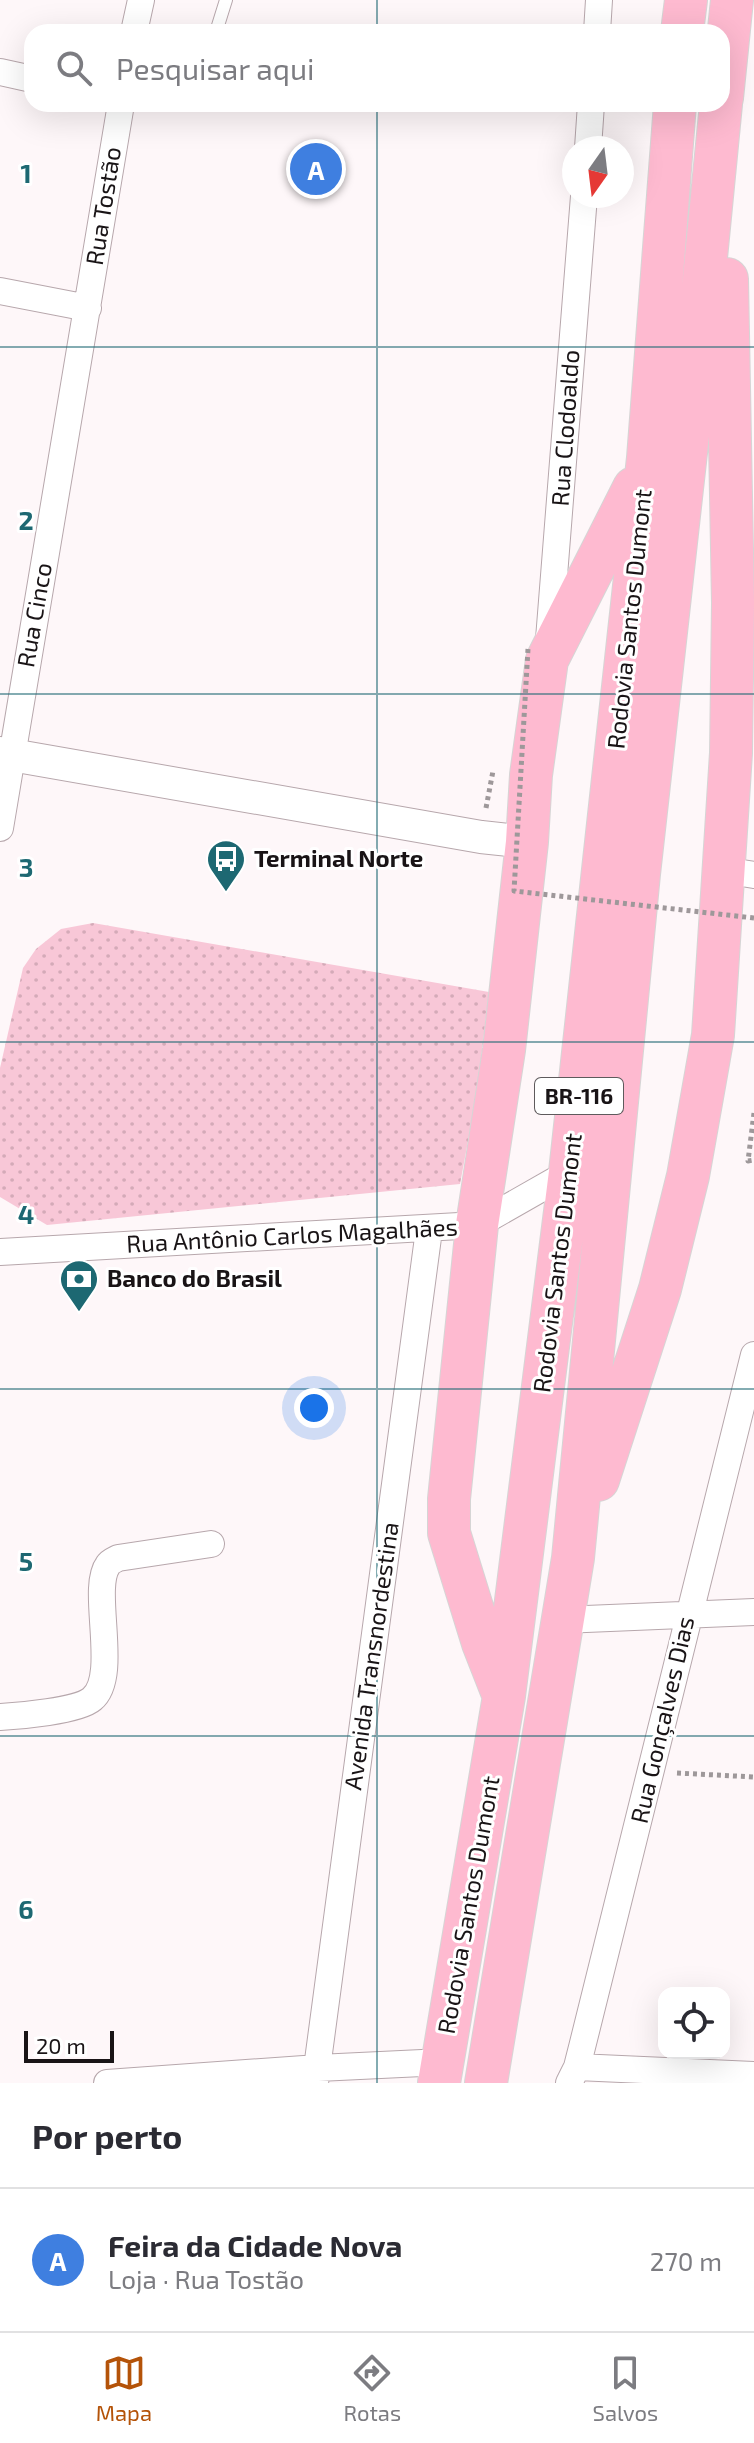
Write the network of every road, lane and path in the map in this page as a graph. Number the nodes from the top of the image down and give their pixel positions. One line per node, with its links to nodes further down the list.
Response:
1 (141, 0): 6 (street)
2 (226, 0): 7 (lane)
3 (599, 0): 8 (street)
4 (686, 0): 9 (highway)
5 (732, 0): 10 (highway, Rodovia Santos Dumont / BR-116)
6 (136, 24)
7 (218, 24)
8 (598, 24)
9 (683, 24)
10 (730, 24)
11 (0, 72): 12 (street)
12 (24, 77)
13 (120, 112): 21 (street, Rua Tostão)
14 (590, 112): 18 (street)
15 (674, 112): 22 (highway, Rodovia Santos Dumont / BR-116)
16 (721, 112): 37 (highway, Rodovia Santos Dumont / BR-116)
17 (723, 112): 27 (highway, BR-116)
18 (589, 136)
19 (583, 208): 23 (street, Rua Clodoaldo)
20 (0, 291): 21 (street)
21 (88, 308): 24 (street, Rua Cinco)
22 (648, 458): 23 (highway, BR-116); 31 (highway, Rodovia Santos Dumont / BR-116)
23 (538, 654): 26 (highway, BR-116); 28 (path, bridge)
24 (6, 754): 25 (street, Rua Cinco); 26 (street)
25 (0, 828)
26 (527, 842): 32 (highway, BR-116)
27 (739, 872): 37 (highway, BR-116)
28 (754, 918)
29 (754, 1113): 30 (path)
30 (751, 1160)
31 (570, 1172): 32 (street, Rua Antônio Carlos Magalhães); 41 (highway, Rodovia Santos Dumont / BR-116)
32 (477, 1225): 33 (street, Rua Antônio Carlos Magalhães); 41 (highway, BR-116)
33 (429, 1230): 34 (street, Rua Antônio Carlos Magalhães); 46 (street, Avenida Transnordestina)
34 (0, 1252)
35 (754, 1355): 39 (street, Rua Gonçalves Dias)
36 (211, 1544): 42 (street)
37 (573, 1558): 40 (highway, Rodovia Santos Dumont / BR-116)
38 (754, 1612): 39 (street)
39 (687, 1614): 40 (street); 43 (street, Rua Gonçalves Dias)
40 (562, 1620): 50 (highway, Rodovia Santos Dumont / BR-116)
41 (504, 1696): 45 (highway, Rodovia Santos Dumont / BR-116)
42 (0, 1717)
43 (652, 1772): 44 (path); 47 (street, Rua Gonçalves Dias)
44 (754, 1777)
45 (441, 2072): 46 (street)
46 (316, 2075): 49 (street)
47 (573, 2075): 48 (street)
48 (754, 2075)
49 (107, 2083)
50 (486, 2083)

